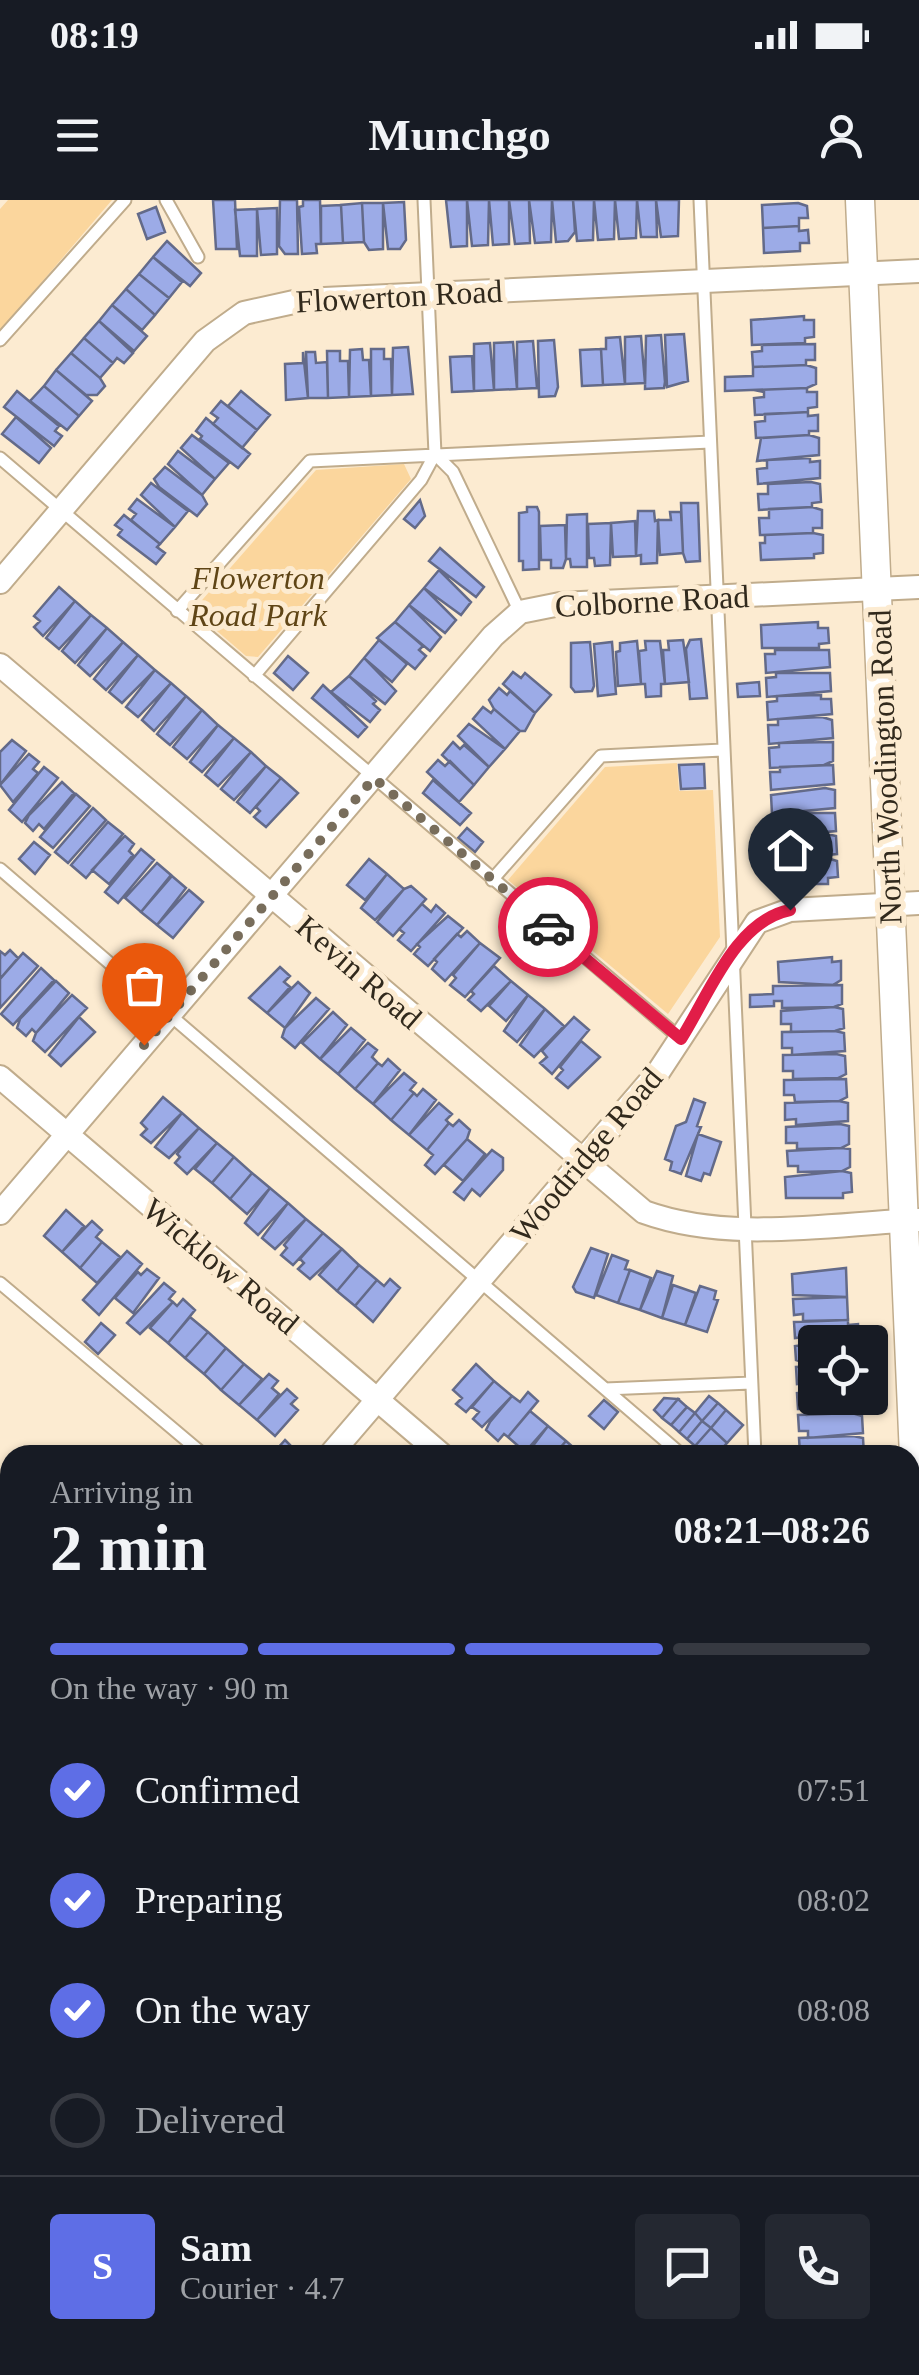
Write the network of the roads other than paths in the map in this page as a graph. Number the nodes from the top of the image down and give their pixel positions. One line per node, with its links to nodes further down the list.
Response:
1 (124, 200): 11 (lane)
2 (166, 200): 6 (lane)
3 (424, 200): 10 (lane)
4 (700, 200): 9 (lane)
5 (860, 200): 8 (street, North Woodington Road)
6 (198, 257)
7 (919, 272): 8 (street, Flowerton Road)
8 (863, 274): 9 (street, Flowerton Road); 18 (street, North Woodington Road)
9 (704, 281): 10 (street, Flowerton Road); 12 (lane)
10 (428, 294): 13 (lane); 15 (street, Flowerton Road)
11 (0, 340)
12 (710, 442): 13 (lane); 19 (lane)
13 (435, 454): 20 (lane); 21 (lane); 23 (lane)
14 (0, 458): 15 (lane)
15 (62, 512): 16 (street, Flowerton Road); 20 (lane)
16 (0, 582)
17 (919, 586): 18 (street, Colborne Road)
18 (878, 588): 19 (street, Colborne Road); 30 (street, North Woodington Road)
19 (718, 597): 21 (street, Colborne Road); 24 (lane)
20 (178, 611): 23 (lane)
21 (520, 612): 25 (street, Colborne Road)
22 (0, 665): 28 (street, Kevin Road)
23 (254, 676): 25 (lane)
24 (722, 750): 27 (lane); 31 (lane)
25 (374, 778): 27 (lane); 28 (street, Colborne Road)
26 (0, 869): 32 (lane)
27 (492, 880): 33 (lane)
28 (270, 896): 32 (street, Colborne Road); 36 (street, Kevin Road)
29 (919, 903): 30 (street, Woodridge Road)
30 (890, 904): 31 (street, Woodridge Road); 38 (street, North Woodington Road)
31 (731, 959): 33 (street, Woodridge Road); 39 (lane)
32 (170, 1015): 35 (street, Colborne Road); 40 (lane)
33 (681, 1039): 36 (street, Woodridge Road)
34 (0, 1077): 35 (street, Wicklow Road)
35 (67, 1134): 37 (street, Colborne Road); 44 (street, Wicklow Road)
36 (581, 1162): 39 (street, Kevin Road); 40 (street, Woodridge Road)
37 (0, 1213)
38 (912, 1221): 39 (street, Kevin Road); 50 (street, North Woodington Road)
39 (743, 1229): 42 (lane)
40 (480, 1280): 43 (lane); 44 (street, Woodridge Road)
41 (0, 1282): 45 (lane)
42 (751, 1383): 43 (lane); 49 (lane)
43 (605, 1389): 48 (lane)
44 (378, 1400): 46 (street, Woodridge Road); 47 (street, Wicklow Road)
45 (192, 1445)
46 (339, 1445)
47 (430, 1445)
48 (670, 1445)
49 (754, 1445)
50 (915, 1445)

